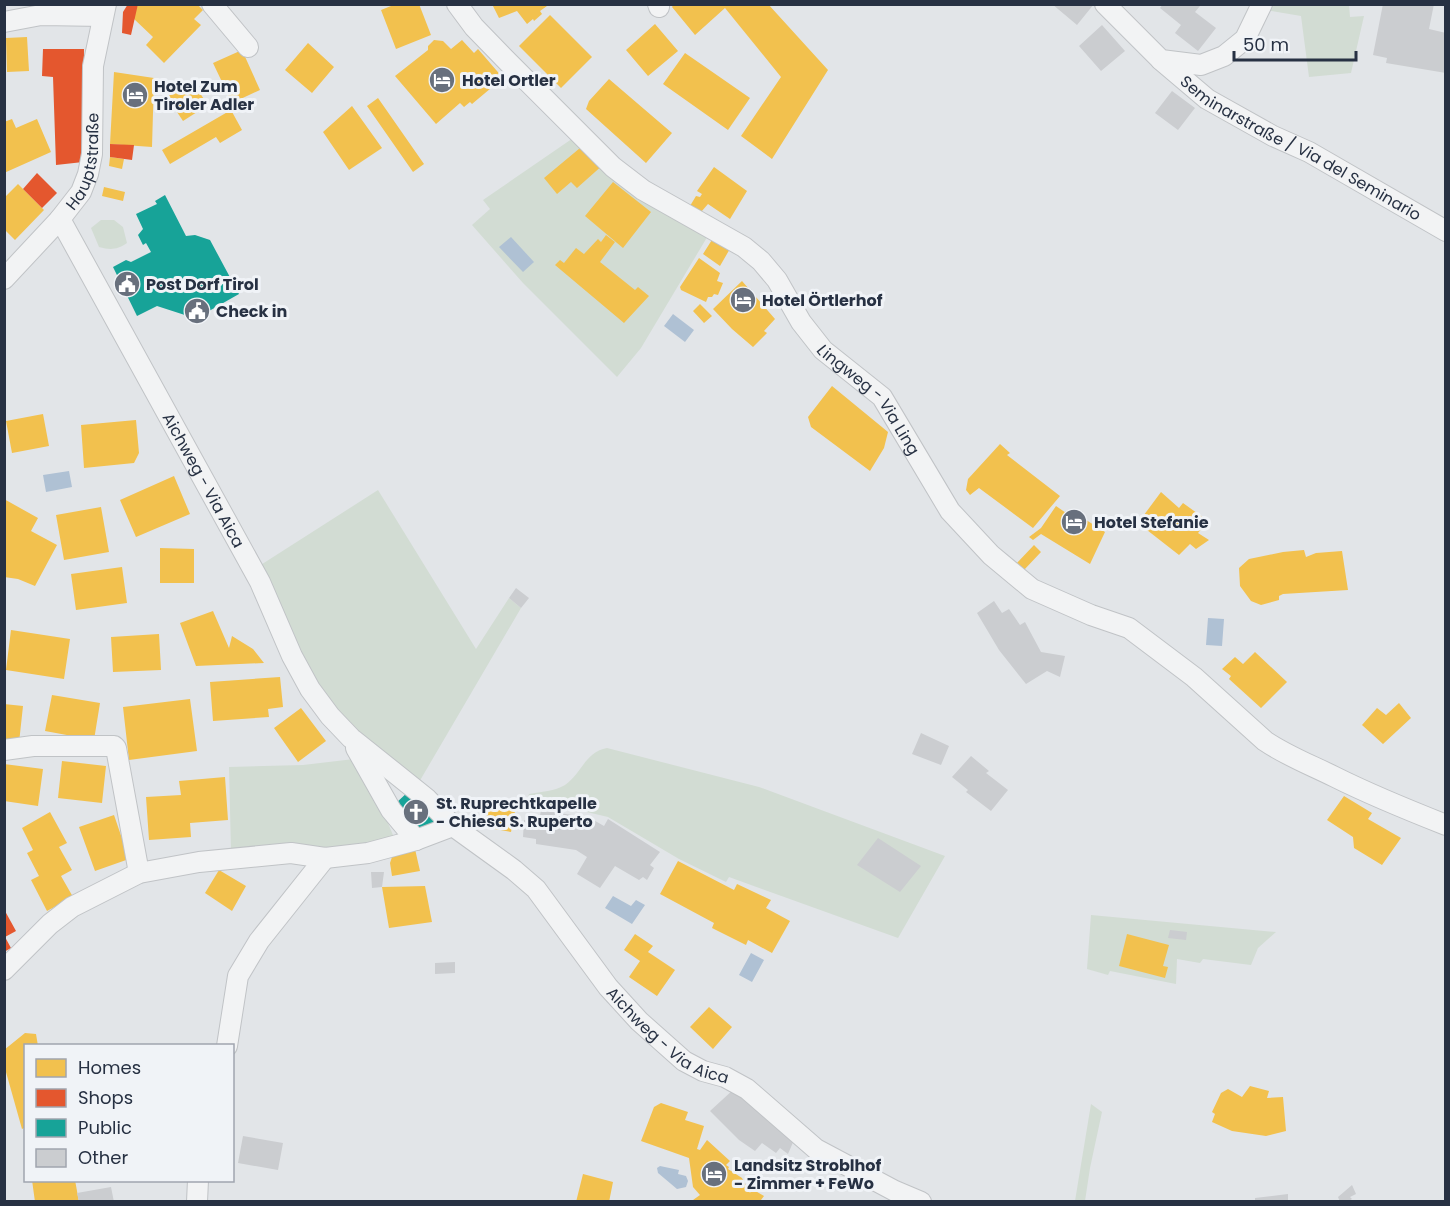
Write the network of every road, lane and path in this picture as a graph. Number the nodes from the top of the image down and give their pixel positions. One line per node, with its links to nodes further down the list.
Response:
1 (212, 4): 7 (street)
2 (457, 4): 14 (street, Lingweg - Via Ling)
3 (1105, 4): 8 (street, Seminarstraße / Via del Seminario)
4 (1262, 4): 8 (street)
5 (105, 10): 6 (street, Hauptstraße); 9 (street, Hauptstraße)
6 (4, 22)
7 (248, 47)
8 (1161, 60): 10 (street, Seminarstraße / Via del Seminario)
9 (60, 219): 11 (street, Hauptstraße); 12 (street, Aichweg - Via Aica)
10 (1446, 231)
11 (4, 279)
12 (351, 738): 15 (street, Aichweg - Via Aica); 16 (street, Aichweg - Via Aica)
13 (4, 750): 18 (street)
14 (1446, 825)
15 (453, 826): 16 (street); 23 (street, Aichweg - Via Aica)
16 (417, 840): 17 (street)
17 (325, 858): 18 (street); 20 (street)
18 (138, 873): 19 (street)
19 (4, 970)
20 (227, 1044)
21 (198, 1182): 22 (street)
22 (197, 1202)
23 (921, 1202)

